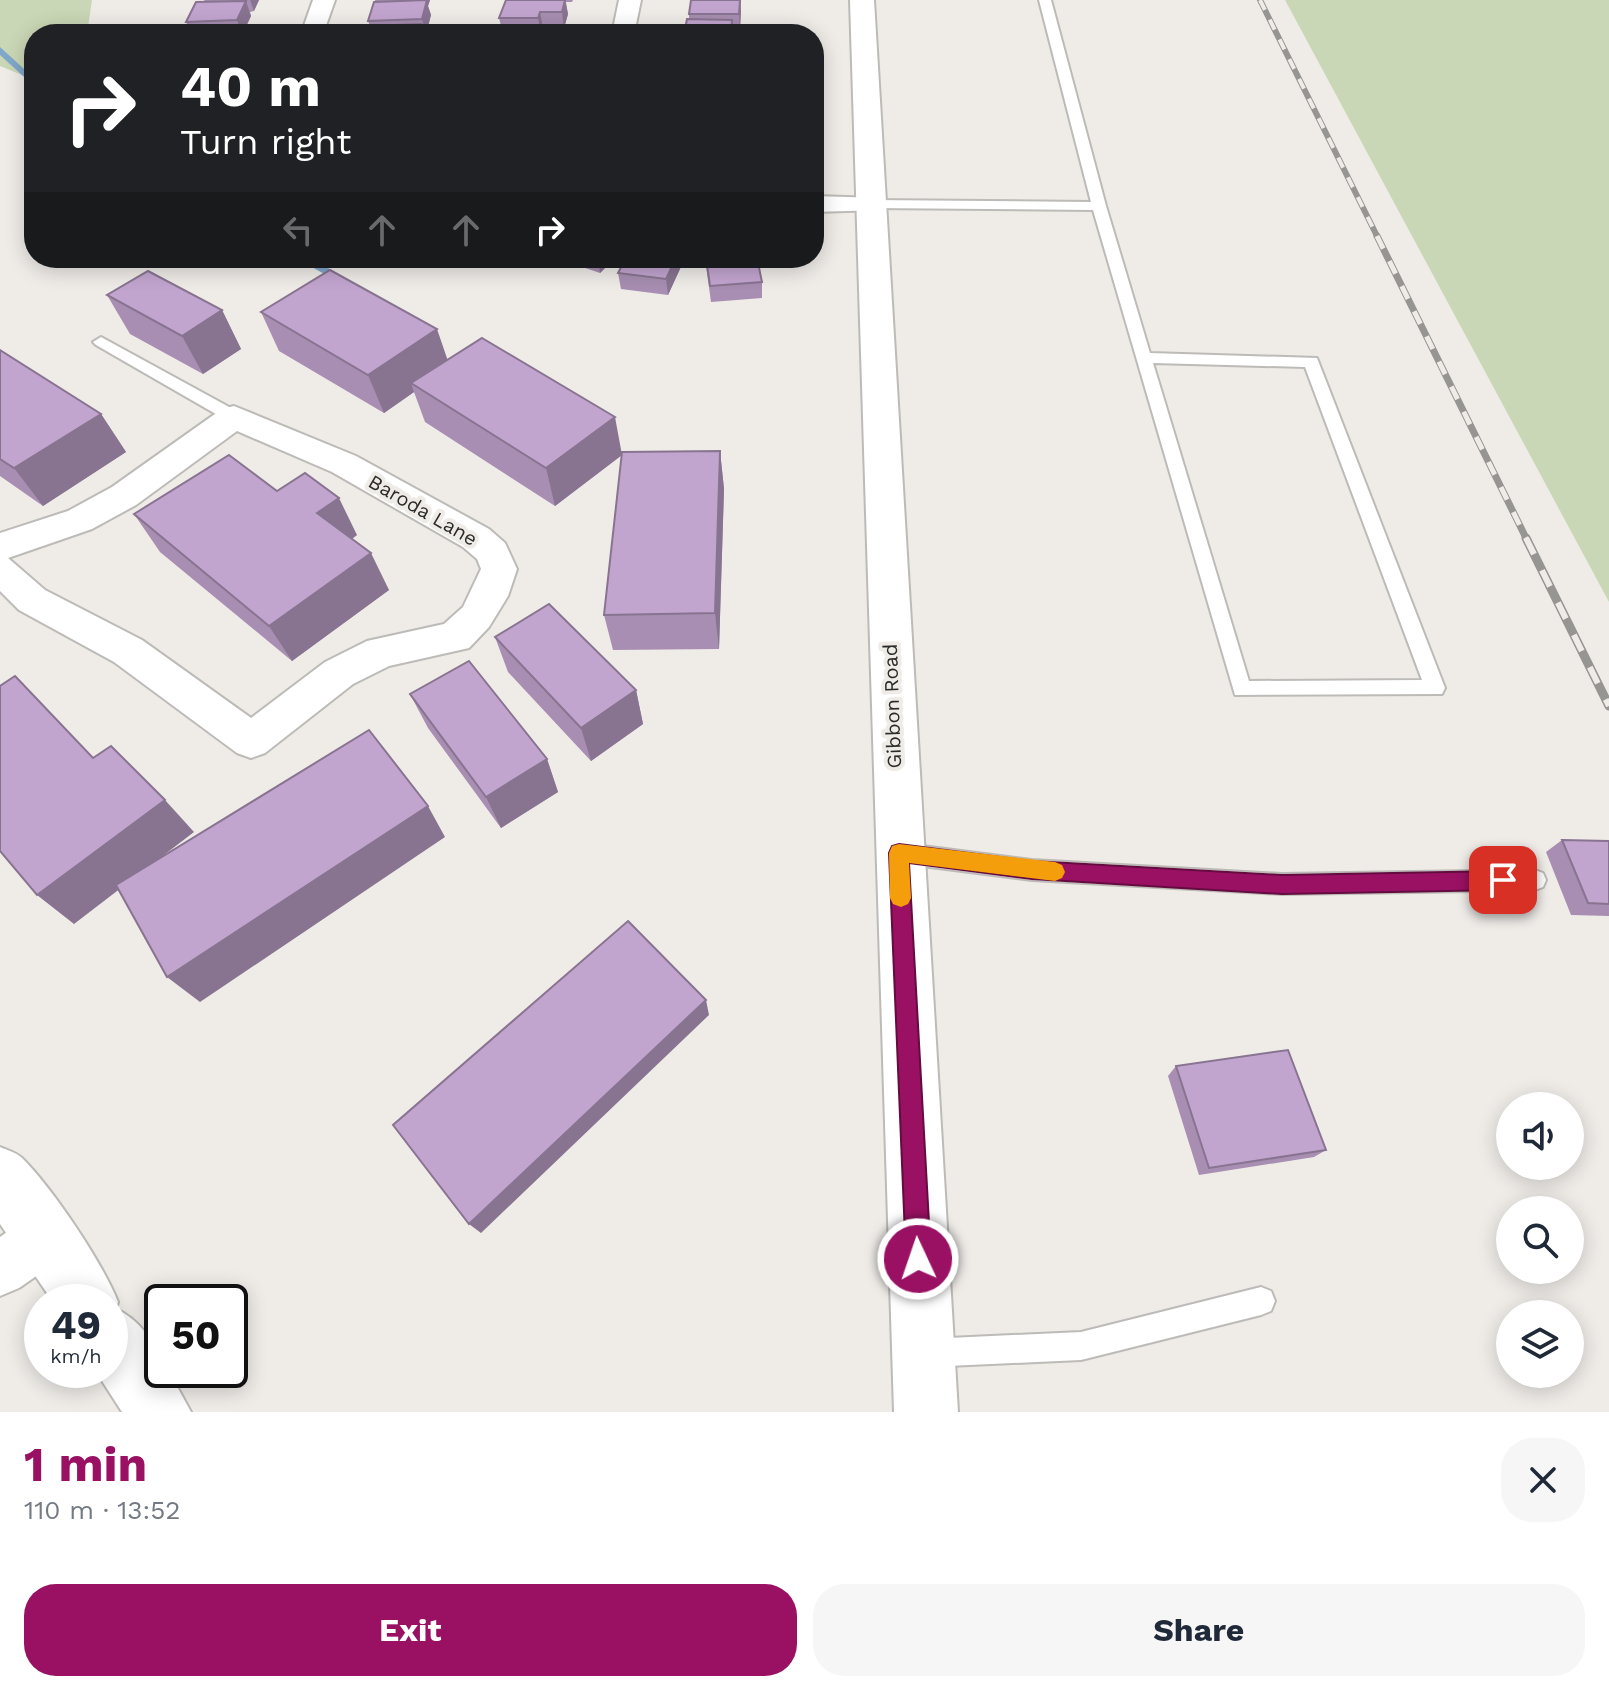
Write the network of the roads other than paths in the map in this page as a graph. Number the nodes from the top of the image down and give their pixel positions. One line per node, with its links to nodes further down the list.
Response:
1 (324, 0): 5 (street)
2 (630, 0): 6 (street)
3 (862, 0): 8 (main road, Gibbon Road)
4 (1045, 0): 9 (lane)
5 (316, 24)
6 (625, 24)
7 (824, 204): 8 (street)
8 (870, 204): 9 (lane); 15 (main road, Gibbon Road)
9 (1099, 206): 11 (lane)
10 (101, 342): 12 (lane)
11 (1142, 358): 11 (lane)
12 (234, 417): 13 (street); 14 (street, Baroda Lane)
13 (0, 547)
14 (0, 569)
15 (899, 853): 16 (lane); 22 (main road, Gibbon Road)
16 (1535, 880)
17 (0, 1176): 18 (main road)
18 (46, 1237): 19 (street); 20 (main road)
19 (0, 1269)
20 (76, 1284)
21 (1261, 1301): 22 (lane)
22 (923, 1353): 25 (main road, Gibbon Road)
23 (128, 1365): 24 (main road)
24 (159, 1412)
25 (926, 1412)

